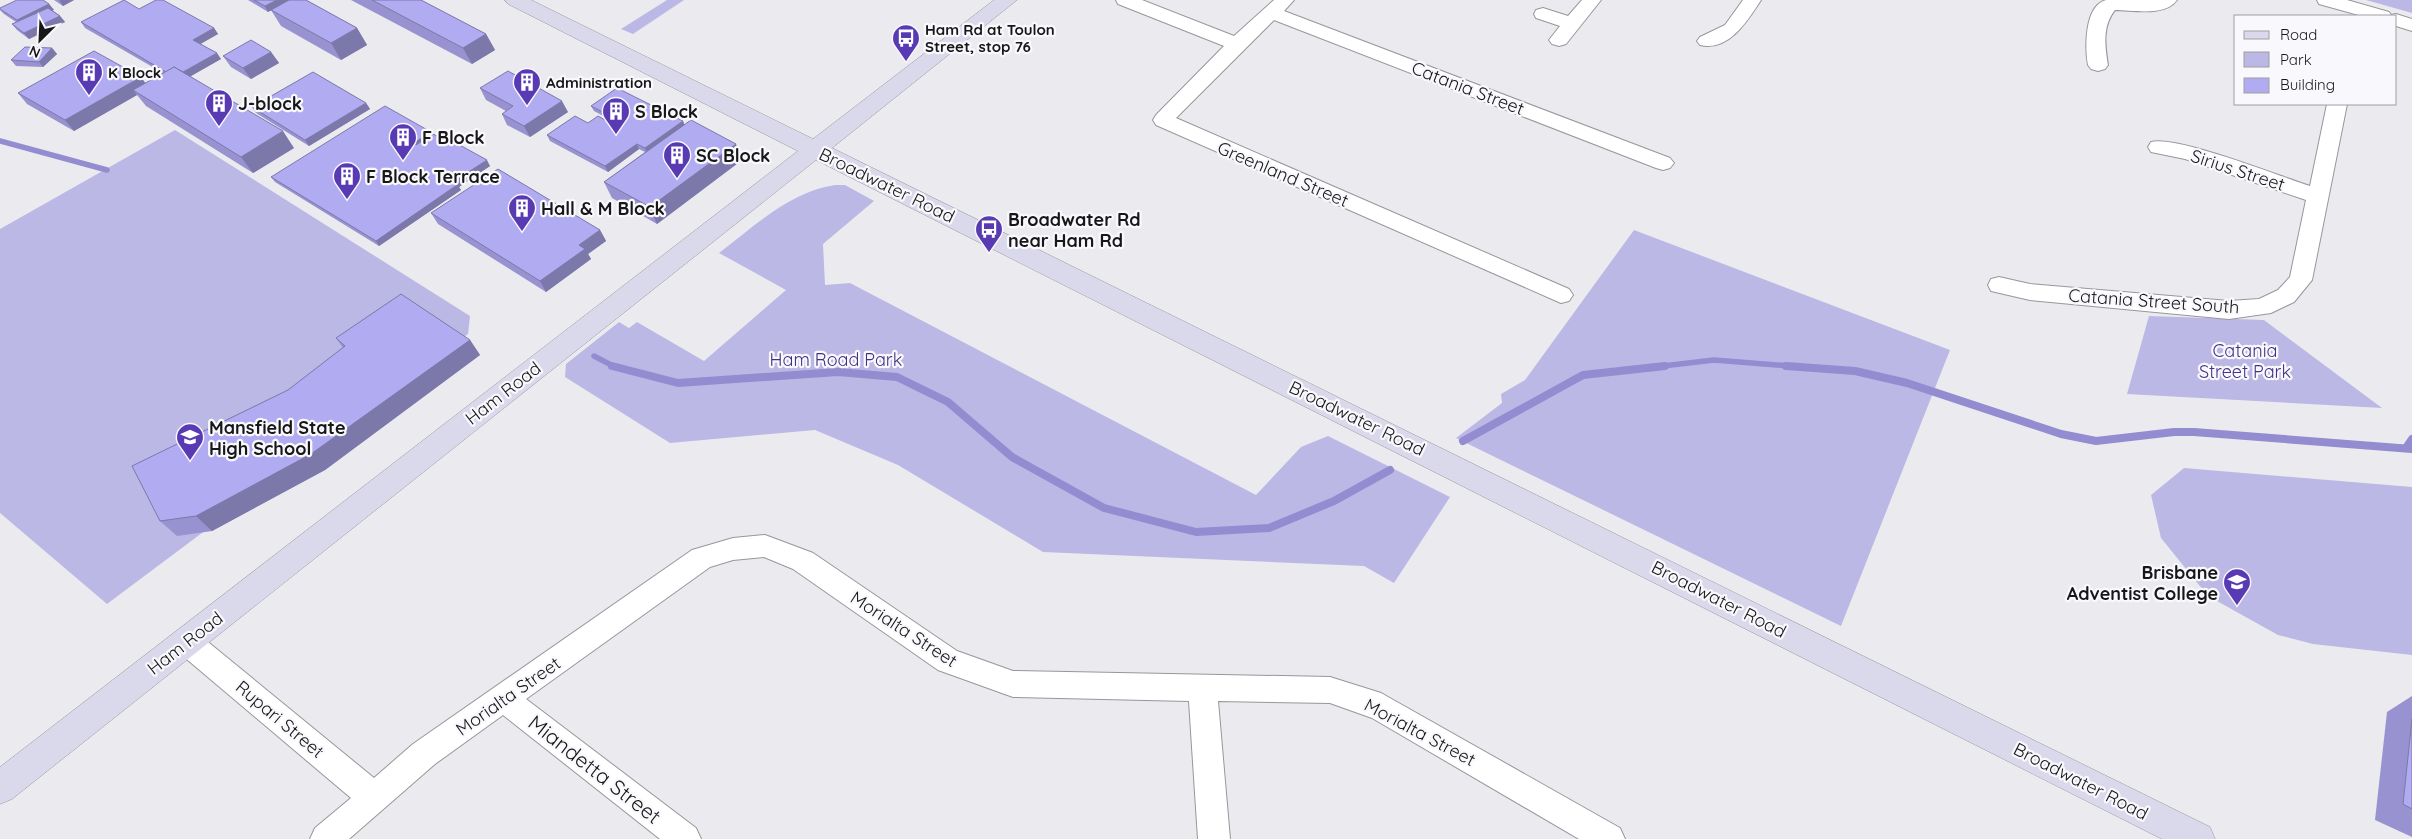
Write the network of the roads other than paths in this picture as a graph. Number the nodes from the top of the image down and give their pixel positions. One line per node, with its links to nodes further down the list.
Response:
1 (515, 0): 21 (main road, Broadwater Road)
2 (1008, 0): 21 (main road, Ham Road)
3 (1125, 0): 17 (street)
4 (1592, 0): 13 (street)
5 (1752, 0): 16 (street)
6 (2168, 0): 18 (street)
7 (2326, 0): 9 (street)
8 (1279, 6): 17 (street, Greenland Street); 22 (street, Catania Street)
9 (2357, 13): 11 (street)
10 (1543, 14): 13 (street)
11 (2374, 15)
12 (2397, 20): 14 (street)
13 (1572, 24): 15 (street)
14 (2412, 25)
15 (1559, 40)
16 (1707, 41)
17 (1237, 44): 25 (street, Greenland Street)
18 (2098, 65)
19 (2337, 105): 23 (street, Catania Street South)
20 (2158, 148): 23 (street, Sirius Street)
21 (814, 149): 26 (main road, Ham Road); 35 (main road, Broadwater Road)
22 (1662, 163)
23 (2318, 196): 24 (street, Catania Street South)
24 (1999, 285)
25 (1561, 295)
26 (187, 642): 29 (main road, Ham Road); 30 (street, Rupari Street)
27 (1203, 689): 28 (street, Morialta Street); 31 (street, Morialta Street); 34 (street)
28 (504, 699): 30 (street, Morialta Street); 33 (street, Miandetta Street)
29 (0, 788)
30 (372, 797): 32 (street, Morialta Street)
31 (1591, 835)
32 (326, 839)
33 (685, 839)
34 (1214, 839)
35 (2198, 839)

